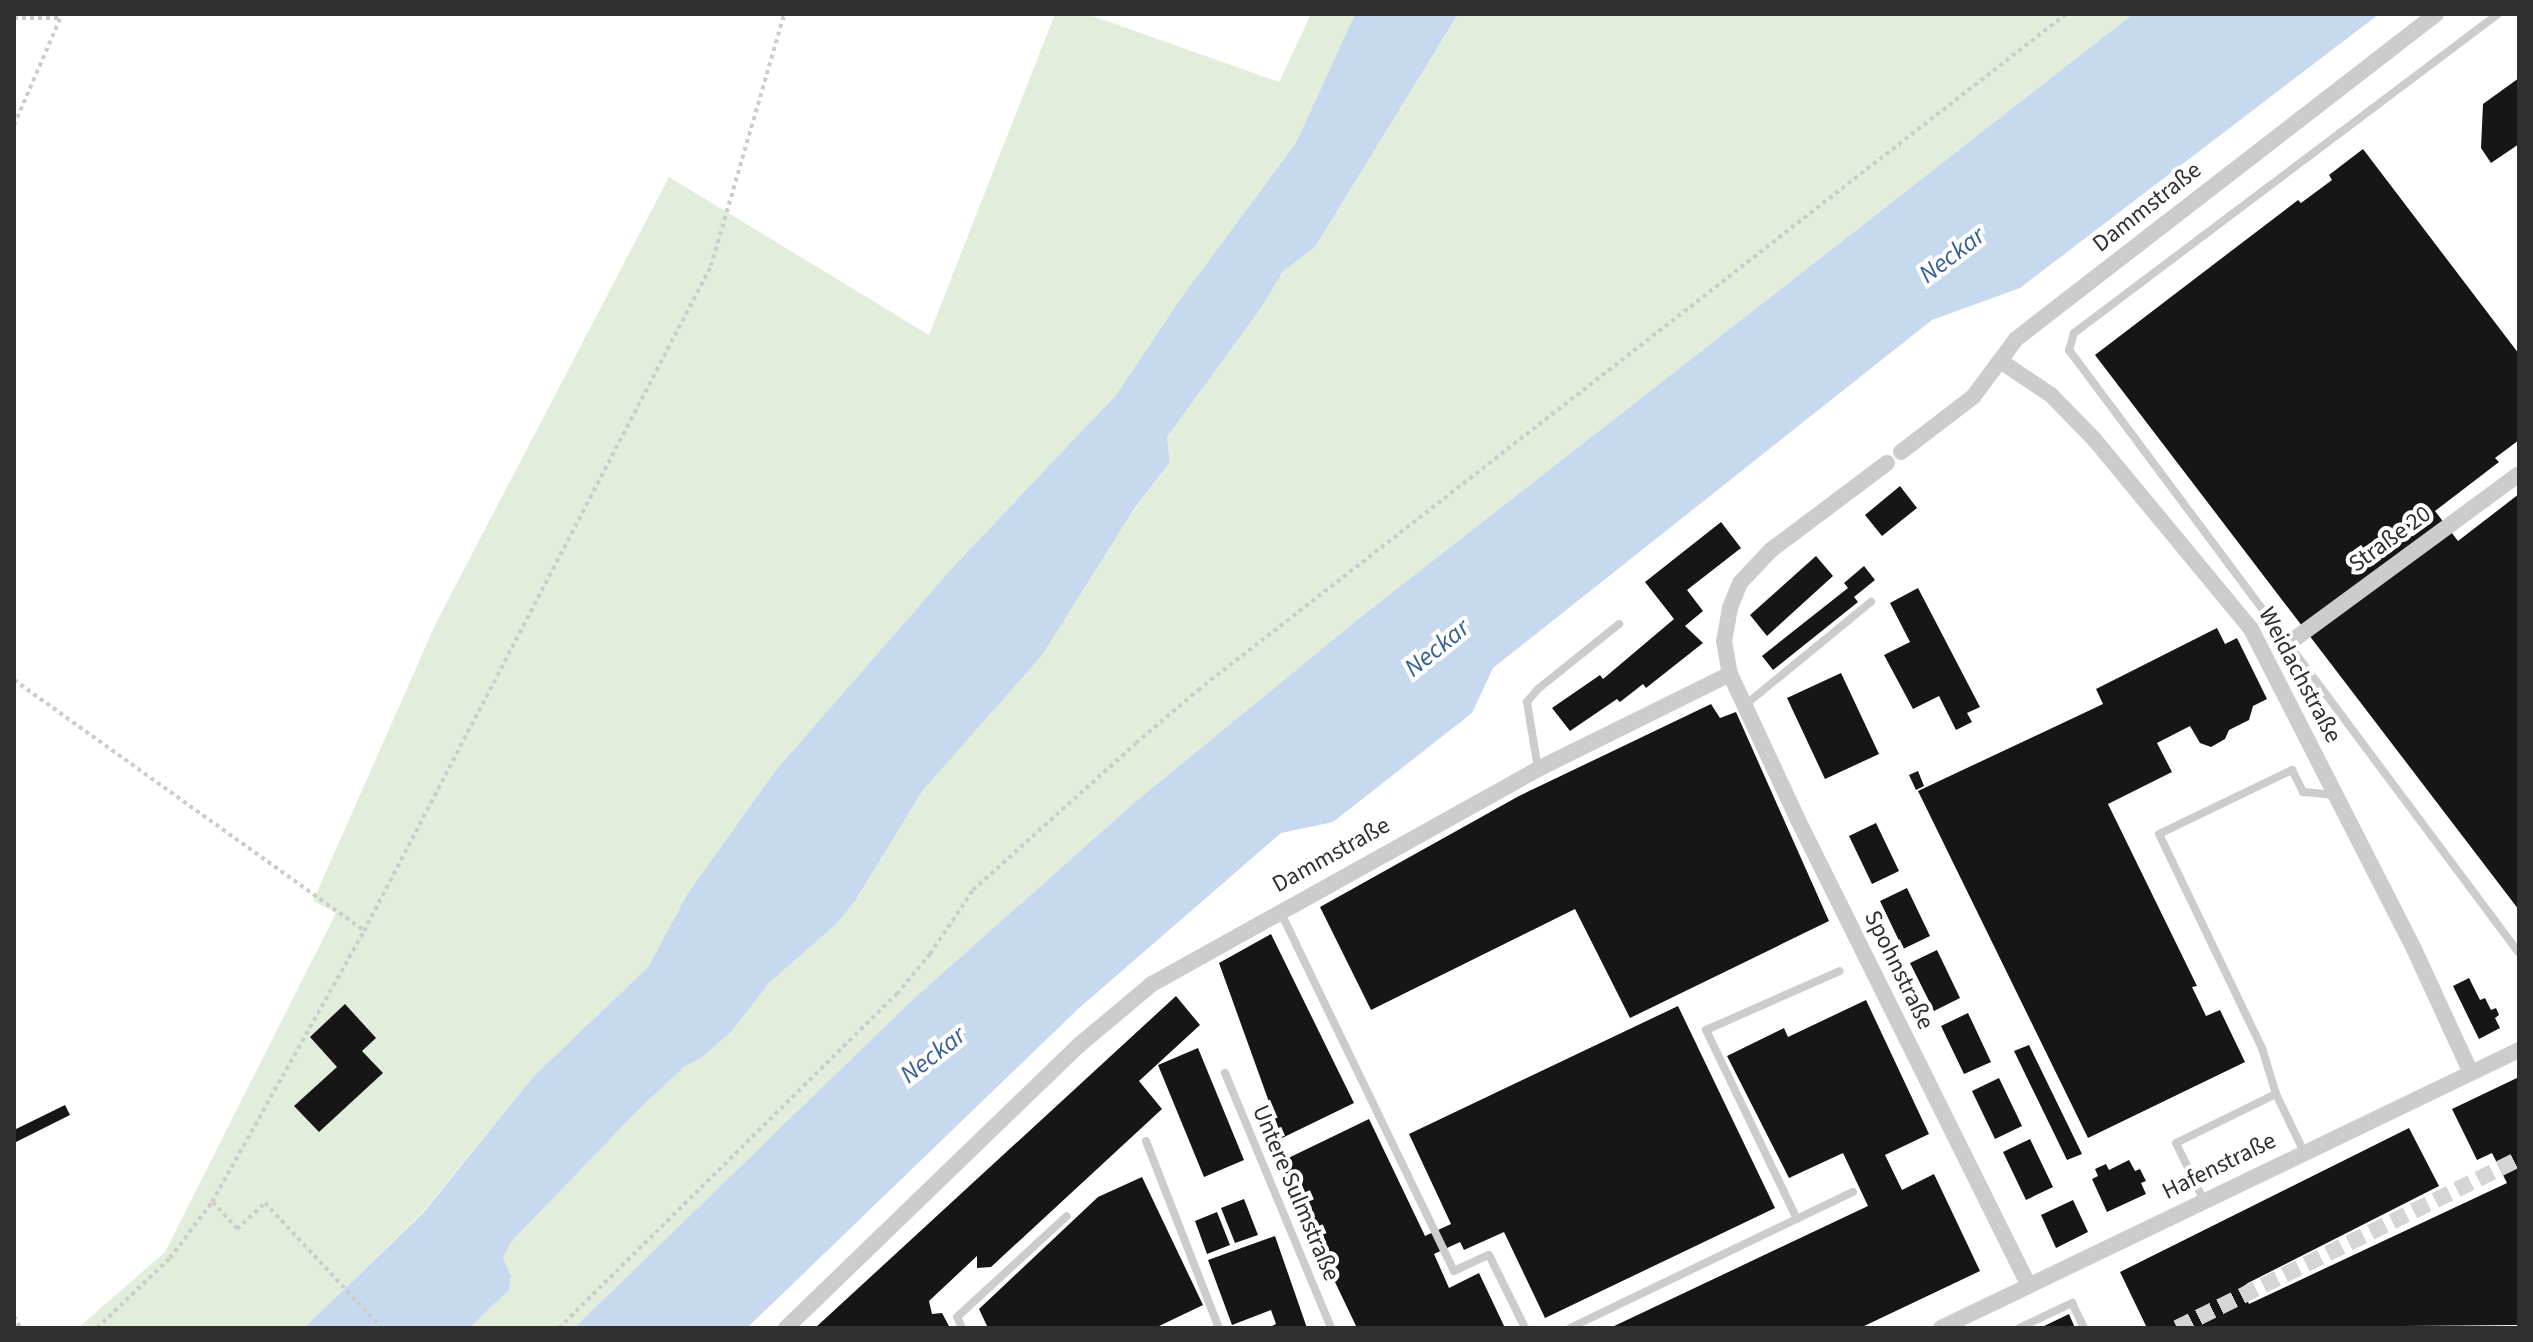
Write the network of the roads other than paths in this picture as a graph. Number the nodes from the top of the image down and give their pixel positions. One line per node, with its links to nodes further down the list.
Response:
1 (2436, 14): 3 (street, Dammstraße)
2 (2498, 14): 9 (lane)
3 (2002, 362): 4 (street, Dammstraße); 13 (street, Weidachstraße)
4 (1901, 452)
5 (1887, 463): 10 (street)
6 (2519, 474): 9 (street, Straße 20)
7 (1871, 602): 11 (lane)
8 (1619, 624): 12 (lane)
9 (2289, 643): 15 (lane)
10 (1730, 674): 11 (street, Spohnstraße); 12 (street, Dammstraße)
11 (1745, 706): 27 (street, Spohnstraße)
12 (1538, 769): 14 (street, Dammstraße)
13 (2336, 795): 19 (street, Weidachstraße); 20 (lane)
14 (1279, 911): 28 (street, Dammstraße); 32 (lane)
15 (2519, 953)
16 (1840, 971): 26 (lane)
17 (2519, 1050): 19 (street, Hafenstraße)
18 (1225, 1073): 31 (lane, Untere Sulmstraße)
19 (2471, 1073): 22 (street, Hafenstraße)
20 (2276, 1094): 22 (lane); 24 (lane)
21 (1146, 1141): 30 (lane)
22 (2304, 1152): 24 (street, Hafenstraße)
23 (1853, 1192): 26 (lane)
24 (2204, 1201): 27 (street, Hafenstraße)
25 (1067, 1216): 29 (lane)
26 (1797, 1219): 33 (lane)
27 (2029, 1286): 34 (street, Hafenstraße)
28 (786, 1328)
29 (962, 1328)
30 (1219, 1328)
31 (1331, 1328)
32 (1525, 1328)
33 (1570, 1328)
34 (1941, 1328)
35 (2019, 1328): 36 (lane)
36 (2084, 1328)

